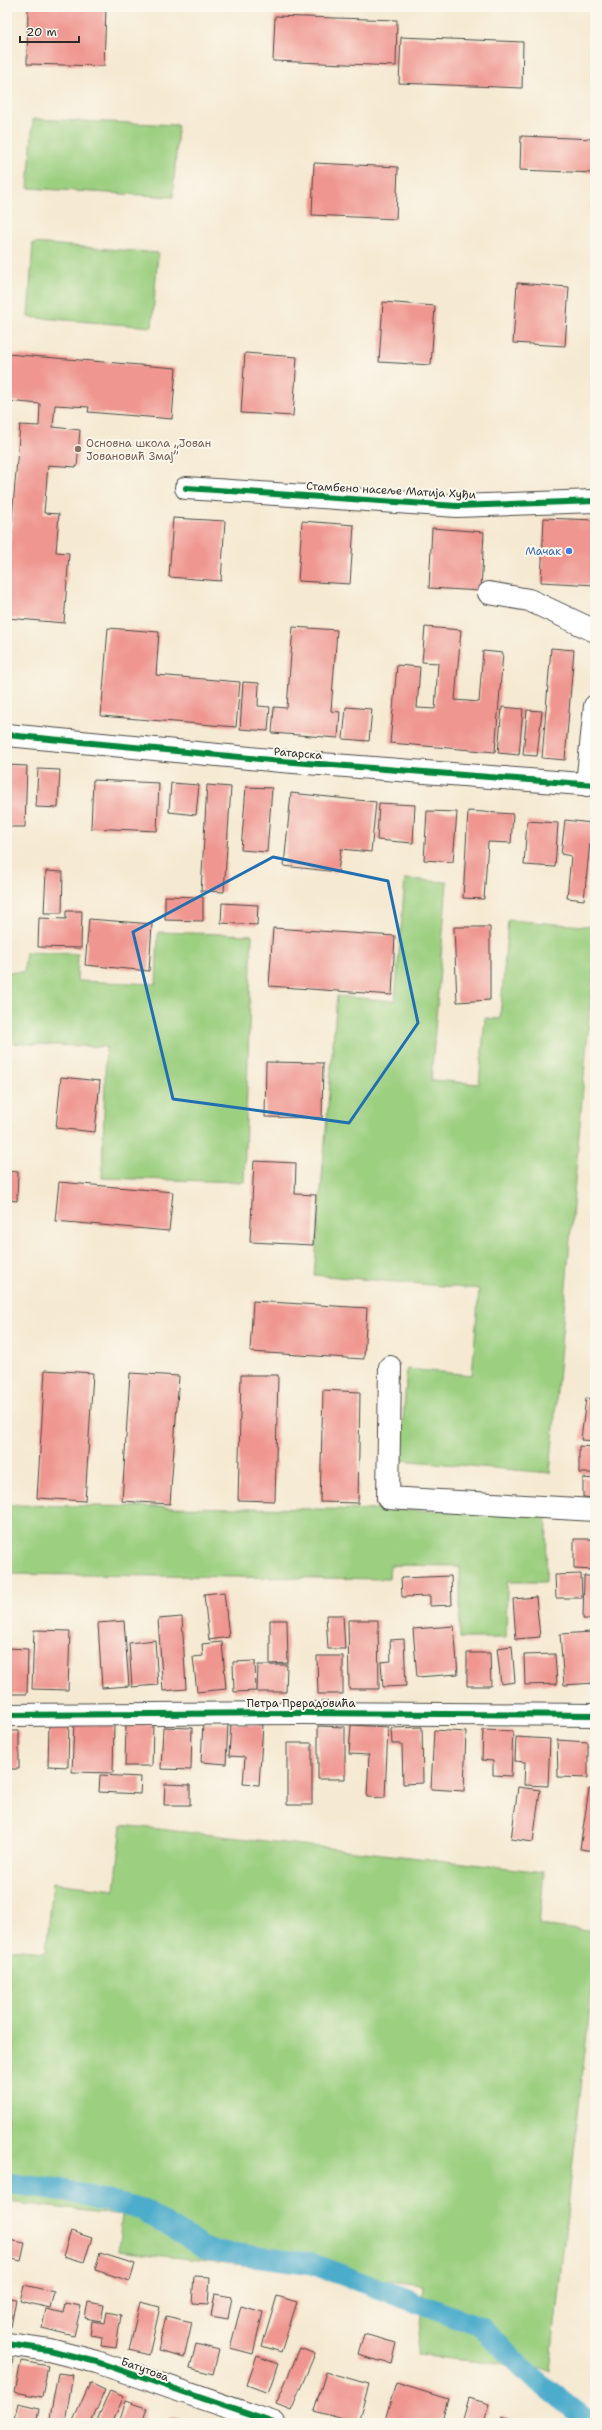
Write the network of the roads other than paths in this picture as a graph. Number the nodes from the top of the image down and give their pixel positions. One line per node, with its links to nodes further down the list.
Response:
1 (186, 488): 2 (street, Стамбено насеље Матија Хуђи)
2 (595, 501)
3 (489, 593): 4 (street)
4 (595, 632)
5 (595, 706): 7 (street)
6 (7, 735): 7 (street, Ратарска)
7 (592, 784)
8 (390, 1367): 9 (street)
9 (595, 1510)
10 (7, 1715): 11 (street, Петра Прерадовића)
11 (595, 1715)
12 (7, 2344): 13 (street, Батутова)
13 (274, 2423)

